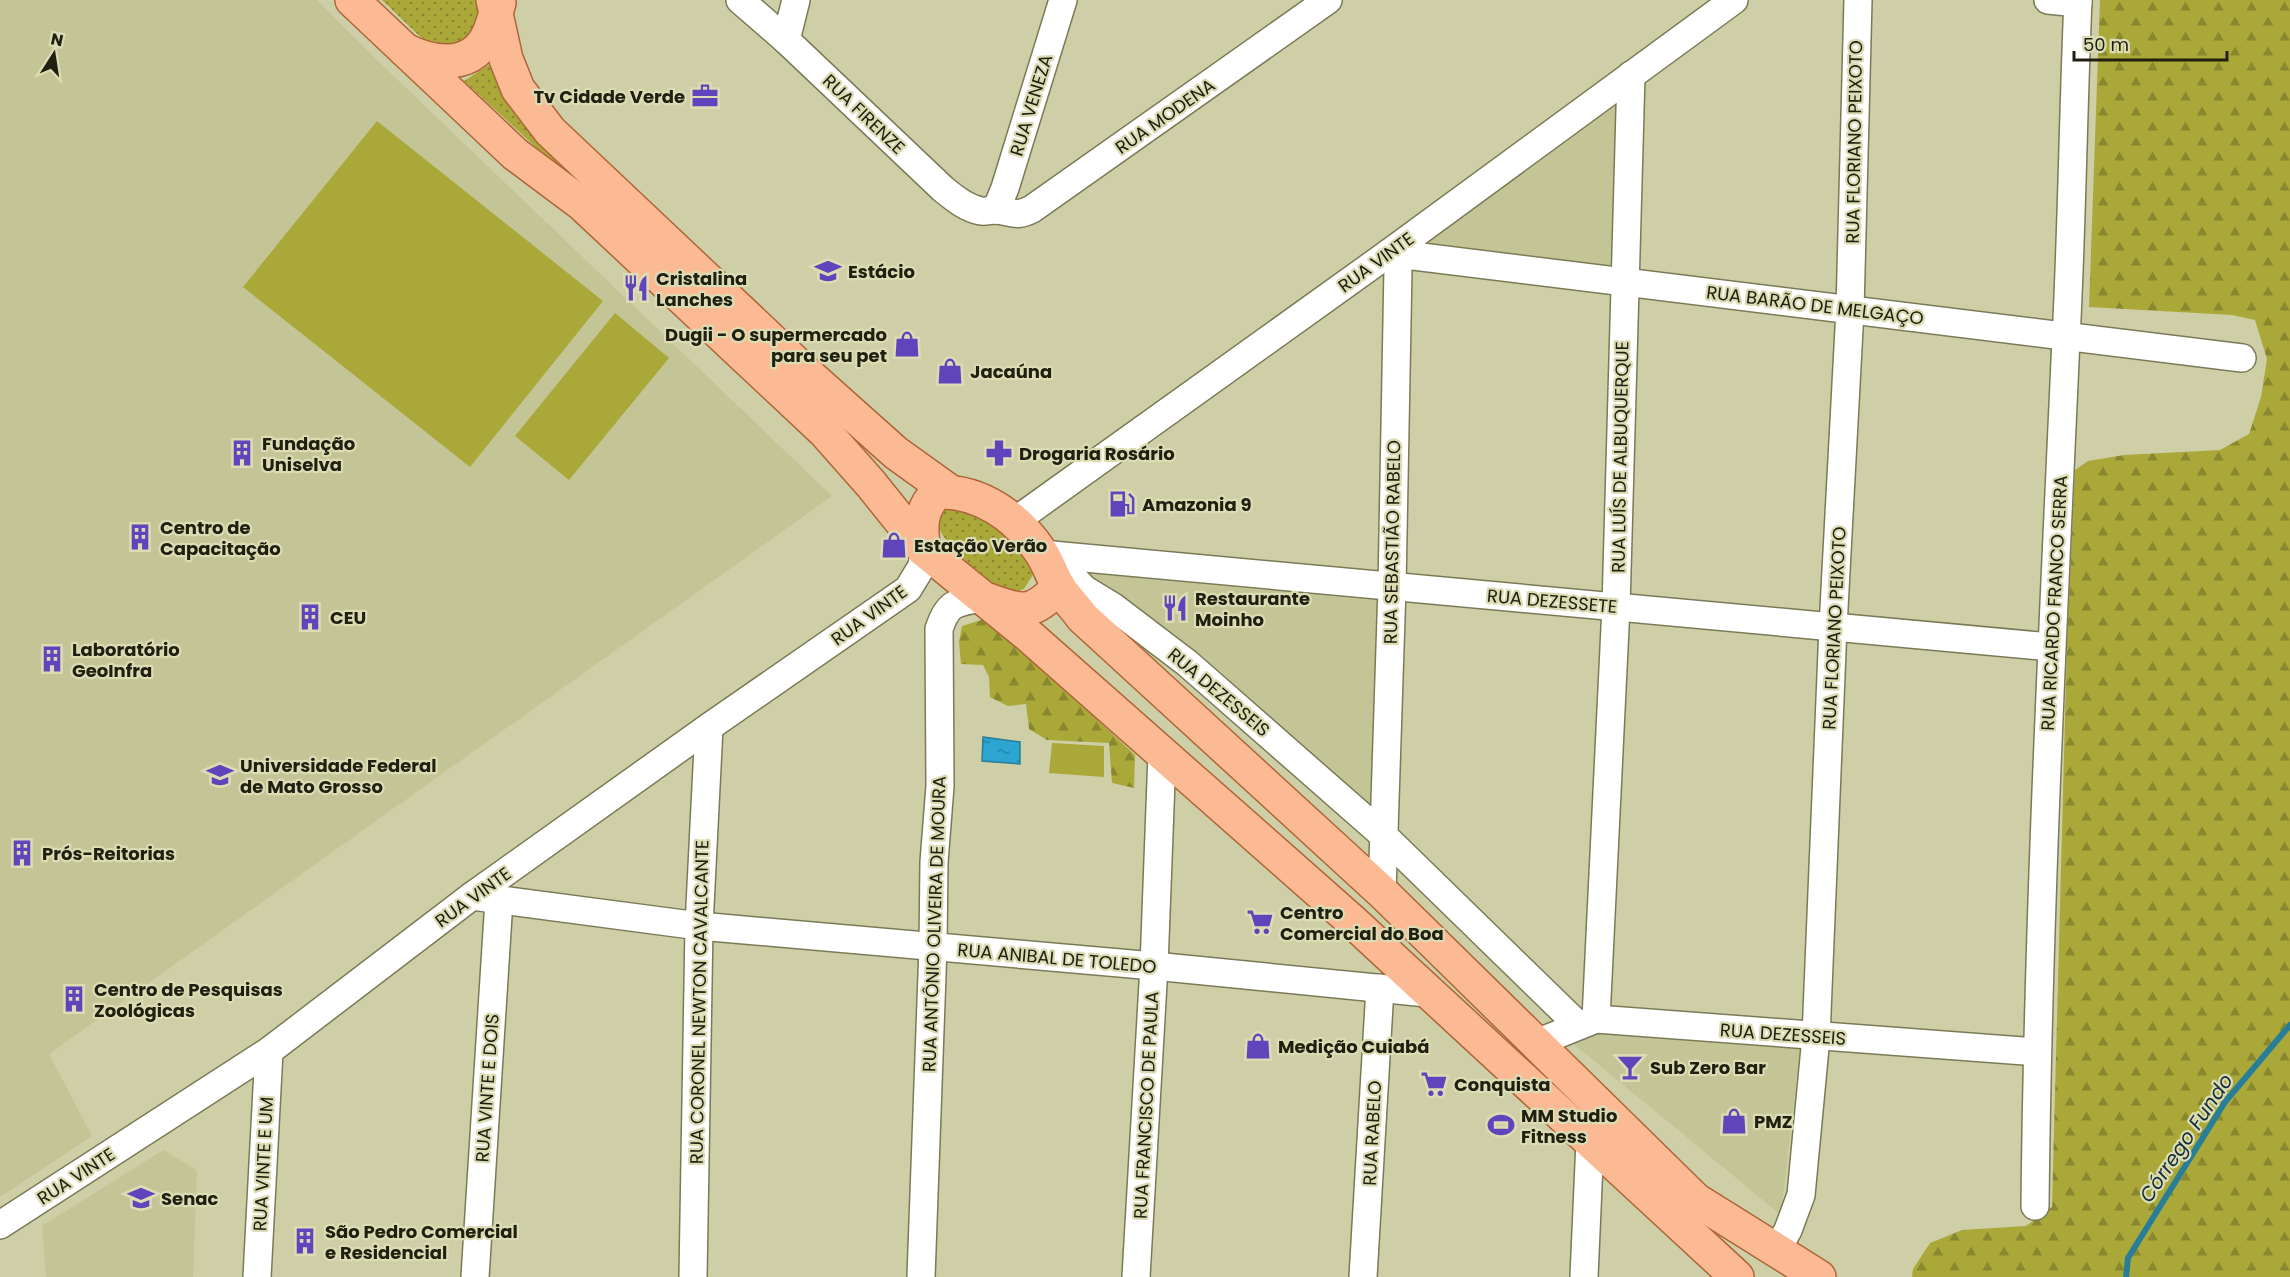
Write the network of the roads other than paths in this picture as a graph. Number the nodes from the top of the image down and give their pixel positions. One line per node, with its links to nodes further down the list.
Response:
1 (740, 0): 11 (street, RUA FIRENZE)
2 (796, 0): 11 (street)
3 (1063, 0): 14 (street, RUA VENEZA)
4 (1328, 0): 14 (street, RUA MODENA)
5 (1734, 0): 13 (street, RUA VINTE)
6 (1858, 0): 17 (street, RUA FLORIANO PEIXOTO)
7 (2048, 0): 8 (street)
8 (2078, 2): 18 (street, RUA RICARDO FRANCO SERRA)
9 (357, 3): 12 (main road)
10 (496, 4): 12 (main road); 20 (main road)
11 (786, 40): 14 (street, RUA FIRENZE)
12 (400, 48): 22 (main road)
13 (1631, 75): 15 (street, RUA VINTE); 16 (street, RUA LUÍS DE ALBUQUERQUE)
14 (996, 210)
15 (1389, 253): 16 (street, RUA BARÃO DE MELGAÇO); 21 (street, RUA VINTE); 25 (street, RUA SEBASTIÃO RABELO)
16 (1624, 282): 17 (street, RUA BARÃO DE MELGAÇO); 27 (street, RUA LUÍS DE ALBUQUERQUE)
17 (1850, 310): 18 (street, RUA BARÃO DE MELGAÇO); 28 (street, RUA FLORIANO PEIXOTO)
18 (2067, 336): 19 (street, RUA BARÃO DE MELGAÇO); 29 (street, RUA RICARDO FRANCO SERRA)
19 (2242, 358)
20 (949, 491): 21 (main road); 22 (main road)
21 (1015, 521): 23 (main road)
22 (924, 550): 26 (main road); 30 (street, RUA VINTE)
23 (1047, 553): 24 (main road); 25 (street, RUA DEZESSETE); 32 (street, RUA DEZESSEIS)
24 (1059, 587): 26 (main road); 33 (main road)
25 (1392, 587): 27 (street, RUA DEZESSETE); 32 (street, RUA SEBASTIÃO RABELO)
26 (981, 598): 31 (main road); 38 (street, RUA ANTÔNIO OLIVEIRA DE MOURA)
27 (1616, 607): 28 (street, RUA DEZESSETE); 42 (street, RUA LUÍS DE ALBUQUERQUE)
28 (1833, 627): 29 (street, RUA DEZESSETE); 43 (street, RUA FLORIANO PEIXOTO)
29 (2051, 647): 46 (street, RUA RICARDO FRANCO SERRA)
30 (709, 727): 34 (street, RUA VINTE); 36 (street, RUA CORONEL NEWTON CAVALCANTE)
31 (1162, 754): 37 (main road); 39 (street, RUA FRANCISCO DE PAULA)
32 (1382, 834): 33 (street, RUA SEBASTIÃO RABELO); 42 (street, RUA DEZESSEIS)
33 (1382, 892): 44 (main road)
34 (472, 896): 35 (street, RUA ANIBAL DE TOLEDO); 45 (street, RUA VINTE)
35 (499, 900): 36 (street, RUA ANIBAL DE TOLEDO); 52 (street, RUA VINTE E DOIS)
36 (699, 926): 38 (street, RUA ANIBAL DE TOLEDO); 53 (street, RUA CORONEL NEWTON CAVALCANTE)
37 (1364, 933): 40 (street, RUA RABELO); 41 (main road)
38 (933, 947): 39 (street, RUA ANIBAL DE TOLEDO); 54 (street, RUA ANTÔNIO OLIVEIRA DE MOURA)
39 (1154, 966): 40 (street, RUA ANIBAL DE TOLEDO); 55 (street, RUA FRANCISCO DE PAULA)
40 (1371, 987): 41 (street, RUA ANIBAL DE TOLEDO); 56 (street, RUA RABELO)
41 (1427, 993): 47 (main road)
42 (1587, 1022): 43 (street, RUA DEZESSEIS); 44 (street, RUA DEZESSEIS)
43 (1816, 1037): 46 (street, RUA DEZESSEIS); 50 (street, RUA FLORIANO PEIXOTO)
44 (1534, 1044): 50 (main road)
45 (269, 1052): 49 (street, RUA VINTE); 51 (street, RUA VINTE E UM)
46 (2037, 1052): 48 (street, RUA RICARDO FRANCO SERRA)
47 (1590, 1141): 57 (street); 58 (main road)
48 (2035, 1206)
49 (0, 1225)
50 (1777, 1250): 59 (main road)
51 (257, 1277)
52 (475, 1277)
53 (693, 1277)
54 (921, 1277)
55 (1136, 1277)
56 (1364, 1277)
57 (1584, 1277)
58 (1737, 1277)
59 (1819, 1277)

